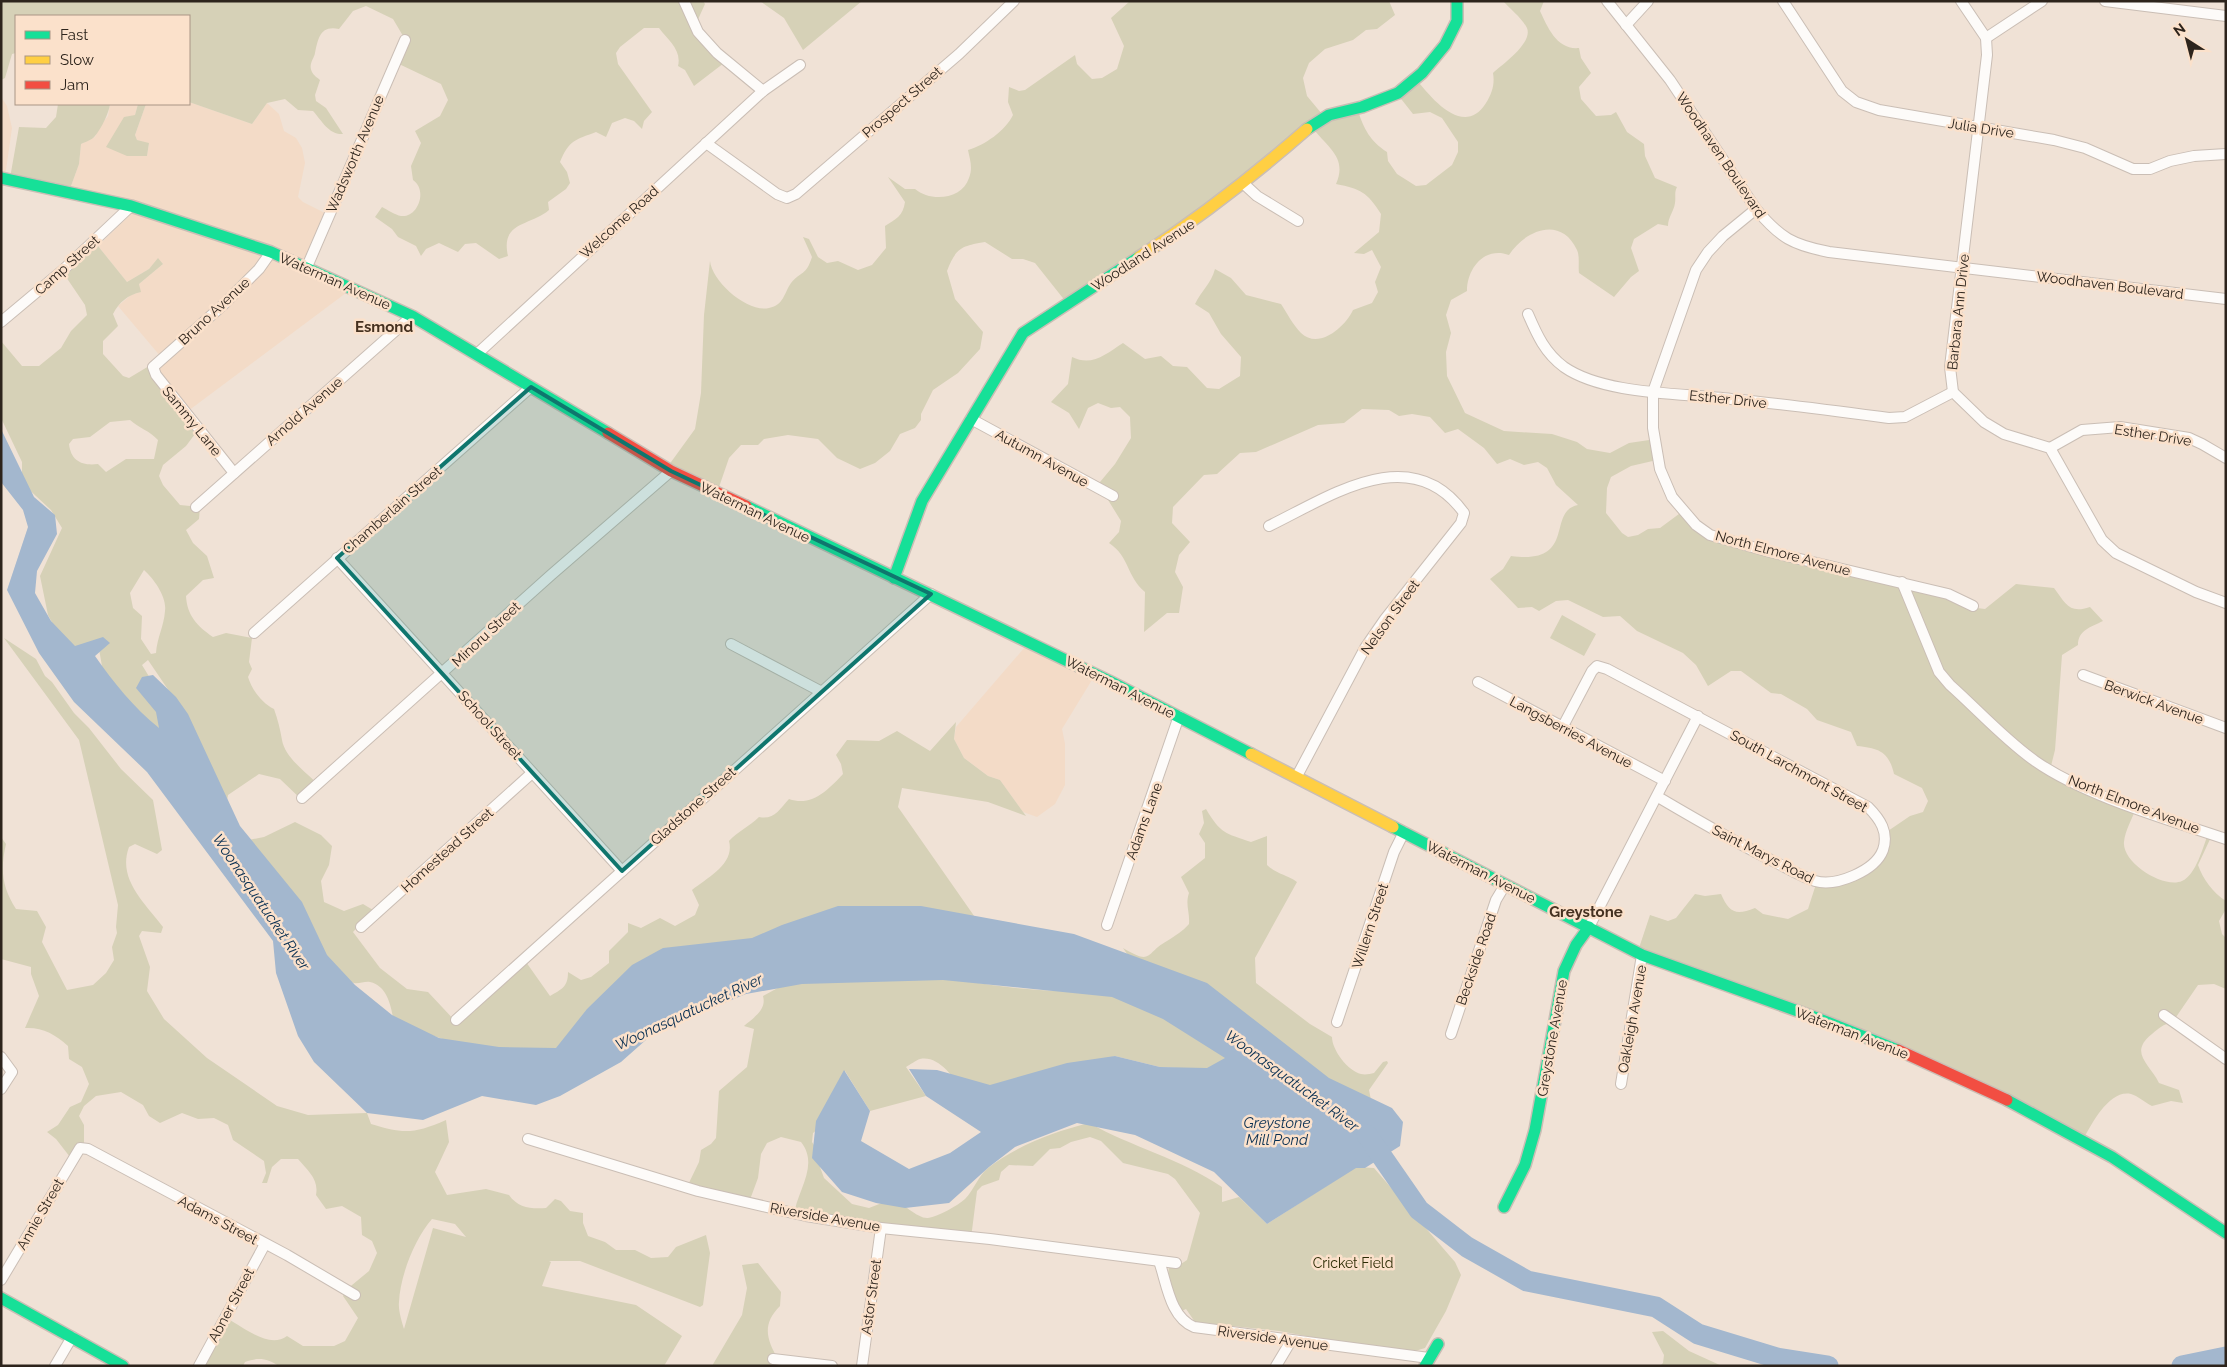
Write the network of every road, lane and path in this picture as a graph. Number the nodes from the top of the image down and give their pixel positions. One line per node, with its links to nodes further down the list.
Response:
1 (684, 1): 15 (street)
2 (1014, 1): 17 (street, Prospect Street)
3 (1457, 1): 20 (main road, Woodland Avenue)
4 (1607, 1): 11 (street, Woodhaven Boulevard)
5 (1648, 1): 11 (street)
6 (1783, 1): 16 (street, Julia Drive)
7 (1961, 1): 12 (street)
8 (2042, 1): 12 (street)
9 (2105, 1): 10 (street)
10 (2226, 16)
11 (1626, 25): 22 (street, Woodhaven Boulevard)
12 (1986, 38): 16 (street, Barbara Ann Drive)
13 (405, 40): 26 (street, Wadsworth Avenue)
14 (800, 66): 15 (street, Welcome Road)
15 (763, 91): 17 (street, Welcome Road)
16 (1978, 128): 18 (street, Julia Drive); 25 (street, Barbara Ann Drive)
17 (706, 143): 31 (street, Welcome Road)
18 (2226, 154)
19 (2, 180): 21 (main road, Waterman Avenue)
20 (1244, 184): 23 (street); 36 (main road, Woodland Avenue)
21 (131, 206): 24 (main road, Waterman Avenue); 30 (street, Camp Street)
22 (1756, 209): 25 (street, Woodhaven Boulevard); 34 (street, North Elmore Avenue)
23 (1298, 221)
24 (271, 252): 26 (main road, Waterman Avenue); 32 (street, Bruno Avenue)
25 (1963, 268): 27 (street, Woodhaven Boulevard); 35 (street, Barbara Ann Drive)
26 (306, 269): 29 (main road, Waterman Avenue)
27 (2226, 299)
28 (1528, 314): 34 (street, Esther Drive)
29 (412, 316): 31 (main road, Waterman Avenue); 40 (street, Arnold Avenue)
30 (1, 322)
31 (477, 354): 33 (main road, Waterman Avenue)
32 (153, 367): 40 (street, Sammy Lane)
33 (531, 387): 39 (main road, Waterman Avenue); 44 (street, Chamberlain Street)
34 (1653, 392): 35 (street, Esther Drive); 46 (street, North Elmore Avenue)
35 (1953, 392): 37 (street)
36 (971, 418): 41 (street, Autumn Avenue); 45 (main road, Woodland Avenue)
37 (2050, 448): 38 (street, Esther Drive); 48 (street)
38 (2226, 458)
39 (671, 471): 45 (main road, Waterman Avenue); 52 (street, Minoru Street)
40 (234, 473): 42 (street, Arnold Avenue)
41 (1113, 496)
42 (196, 507)
43 (1269, 526): 61 (street, Nelson Street)
44 (337, 558): 50 (street, Chamberlain Street); 52 (street, School Street)
45 (894, 578): 47 (main road, Waterman Avenue)
46 (1902, 582): 49 (street, North Elmore Avenue); 66 (street, North Elmore Avenue)
47 (931, 594): 55 (street, Gladstone Street); 56 (main road, Waterman Avenue)
48 (2226, 603)
49 (1973, 606)
50 (254, 633)
51 (732, 644): 55 (street)
52 (443, 674): 60 (street, School Street); 64 (street, Minoru Street)
53 (2083, 676): 59 (street, Berwick Avenue)
54 (1478, 682): 58 (street, Langsberries Avenue)
55 (820, 691): 68 (street, Gladstone Street)
56 (1179, 716): 61 (main road, Waterman Avenue); 70 (street, Adams Lane)
57 (1698, 716): 58 (street, South Larchmont Street); 62 (street, Greystone Avenue); 67 (street, South Larchmont Street)
58 (1562, 728): 62 (street, Langsberries Avenue)
59 (2226, 728)
60 (532, 772): 68 (street, School Street); 71 (street, Homestead Street)
61 (1298, 776): 65 (main road, Waterman Avenue)
62 (1665, 781): 63 (street, Greystone Avenue)
63 (1658, 797): 67 (street, Saint Marys Road); 72 (street, Greystone Avenue)
64 (302, 798)
65 (1404, 832): 69 (main road, Waterman Avenue); 76 (street, Willern Street)
66 (2226, 839)
67 (1872, 864)
68 (622, 870): 75 (street, Gladstone Street)
69 (1506, 885): 72 (main road, Waterman Avenue); 77 (street, Beckside Road)
70 (1107, 925)
71 (361, 927)
72 (1589, 927): 73 (main road, Waterman Avenue); 84 (main road, Greystone Avenue)
73 (1642, 955): 80 (street, Oakleigh Avenue); 86 (main road, Waterman Avenue)
74 (2164, 1015): 79 (street)
75 (456, 1020)
76 (1337, 1022)
77 (1451, 1034)
78 (1, 1057): 81 (street)
79 (2226, 1059)
80 (1621, 1084)
81 (1, 1089)
82 (528, 1139): 85 (street, Riverside Avenue)
83 (80, 1148): 87 (street, Adams Street); 90 (street, Annie Street)
84 (1504, 1207)
85 (881, 1228): 88 (street, Riverside Avenue); 102 (street, Astor Street)
86 (2226, 1233)
87 (264, 1244): 91 (street, Adams Street); 100 (street, Abner Street)
88 (1159, 1261): 89 (street, Riverside Avenue); 94 (street, Riverside Avenue)
89 (1176, 1263)
90 (1, 1280)
91 (355, 1295)
92 (1, 1298): 93 (main road)
93 (72, 1337): 98 (street); 99 (main road)
94 (1291, 1341): 97 (street, Riverside Avenue); 103 (street)
95 (1438, 1344): 97 (main road)
96 (773, 1358): 101 (street)
97 (1427, 1362)
98 (55, 1366)
99 (123, 1366)
100 (199, 1366)
101 (832, 1366)
102 (862, 1366)
103 (1276, 1366)

